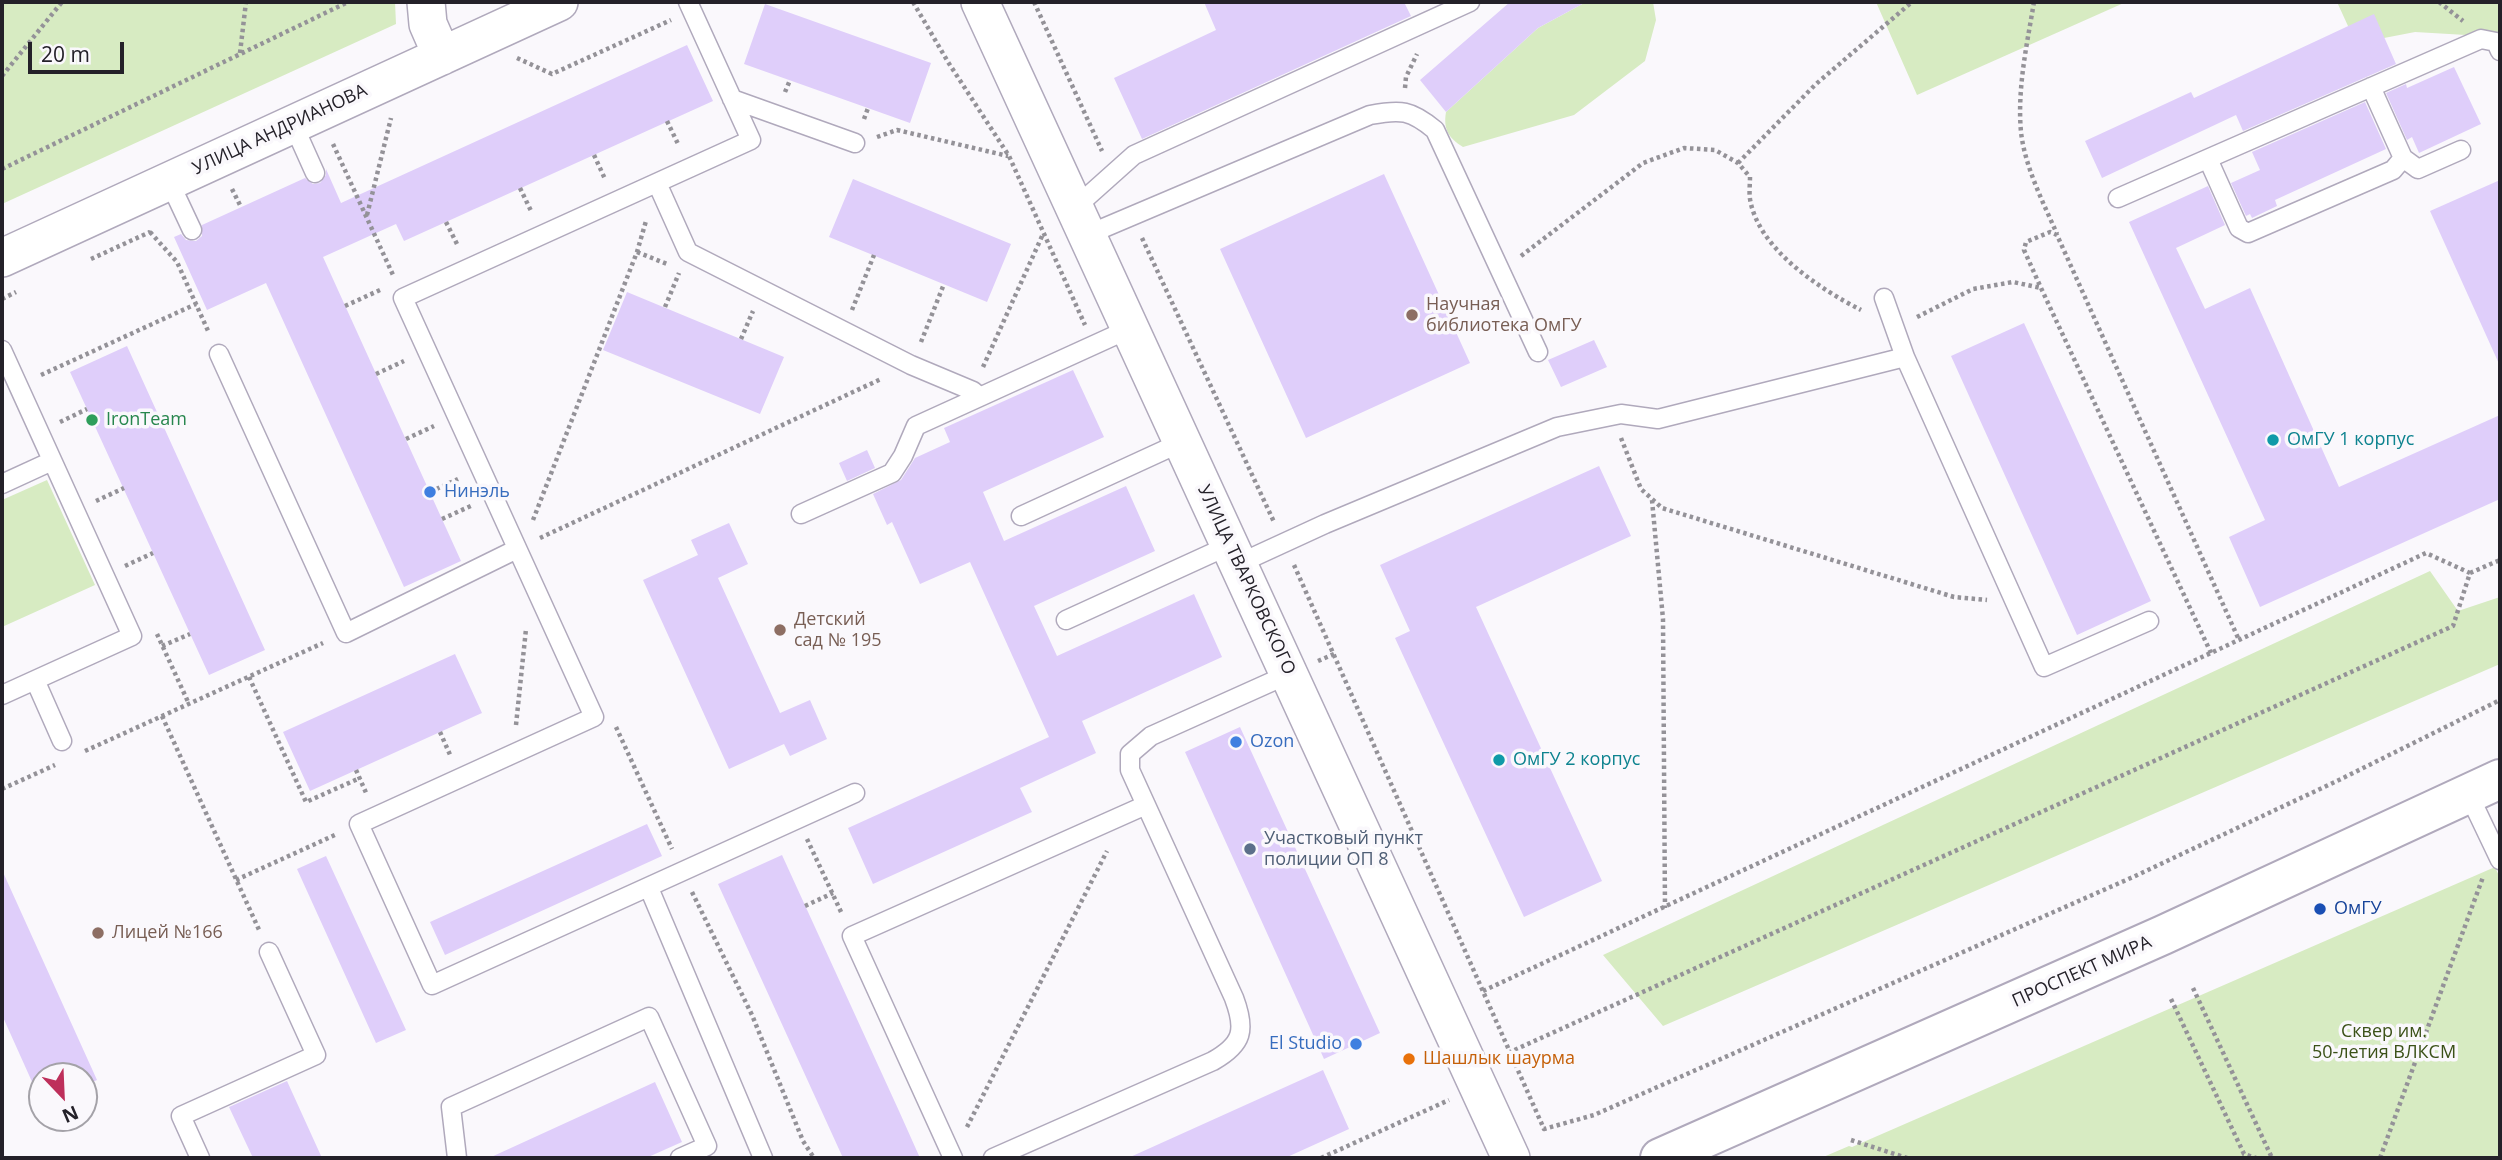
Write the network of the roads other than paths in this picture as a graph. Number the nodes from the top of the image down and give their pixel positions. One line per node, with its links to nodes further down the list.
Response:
1 (426, 2): 7 (street)
2 (559, 2): 7 (street, УЛИЦА АНДРИАНОВА)
3 (688, 2): 9 (lane)
4 (981, 2): 19 (street, УЛИЦА ТВАРКОВСКОГО)
5 (1470, 2): 19 (lane)
6 (2500, 51): 8 (lane)
7 (442, 56): 10 (street, УЛИЦА АНДРИАНОВА)
8 (2371, 87): 13 (lane); 14 (lane)
9 (732, 100): 11 (lane); 17 (lane)
10 (293, 124): 15 (lane); 16 (street, УЛИЦА АНДРИАНОВА)
11 (855, 143)
12 (2461, 150): 13 (lane)
13 (2403, 158): 14 (lane)
14 (2208, 159): 18 (lane)
15 (315, 173)
16 (169, 181): 20 (lane); 21 (street, УЛИЦА АНДРИАНОВА)
17 (657, 183): 28 (lane); 34 (lane)
18 (2119, 198)
19 (1082, 223): 23 (street, УЛИЦА ТВАРКОВСКОГО); 25 (lane)
20 (192, 230)
21 (2, 258)
22 (1884, 298): 27 (lane)
23 (1129, 329): 28 (lane); 29 (street, УЛИЦА ТВАРКОВСКОГО)
24 (2, 350): 30 (lane)
25 (1538, 352)
26 (219, 354): 34 (lane)
27 (1905, 357): 35 (lane); 37 (lane)
28 (976, 394): 32 (lane)
29 (1182, 442): 33 (lane); 35 (street, УЛИЦА ТВАРКОВСКОГО)
30 (52, 461): 31 (lane); 39 (lane)
31 (2, 484)
32 (801, 514)
33 (1021, 516)
34 (517, 549): 46 (lane)
35 (1234, 555): 36 (lane); 38 (street, УЛИЦА ТВАРКОВСКОГО)
36 (1066, 620)
37 (2149, 621)
38 (1289, 674): 44 (lane); 54 (street, УЛИЦА ТВАРКОВСКОГО)
39 (35, 680): 40 (lane); 41 (lane)
40 (2, 695)
41 (62, 741)
42 (2484, 786): 45 (lane); 55 (main road, ПРОСПЕКТ МИРА)
43 (855, 793): 46 (lane)
44 (1146, 805): 48 (lane); 53 (lane)
45 (2497, 854)
46 (649, 888): 52 (lane)
47 (269, 952): 49 (lane)
48 (953, 1157)
49 (200, 1158)
50 (457, 1158): 51 (lane)
51 (680, 1158)
52 (763, 1158)
53 (993, 1158)
54 (1511, 1158)
55 (1660, 1158)

